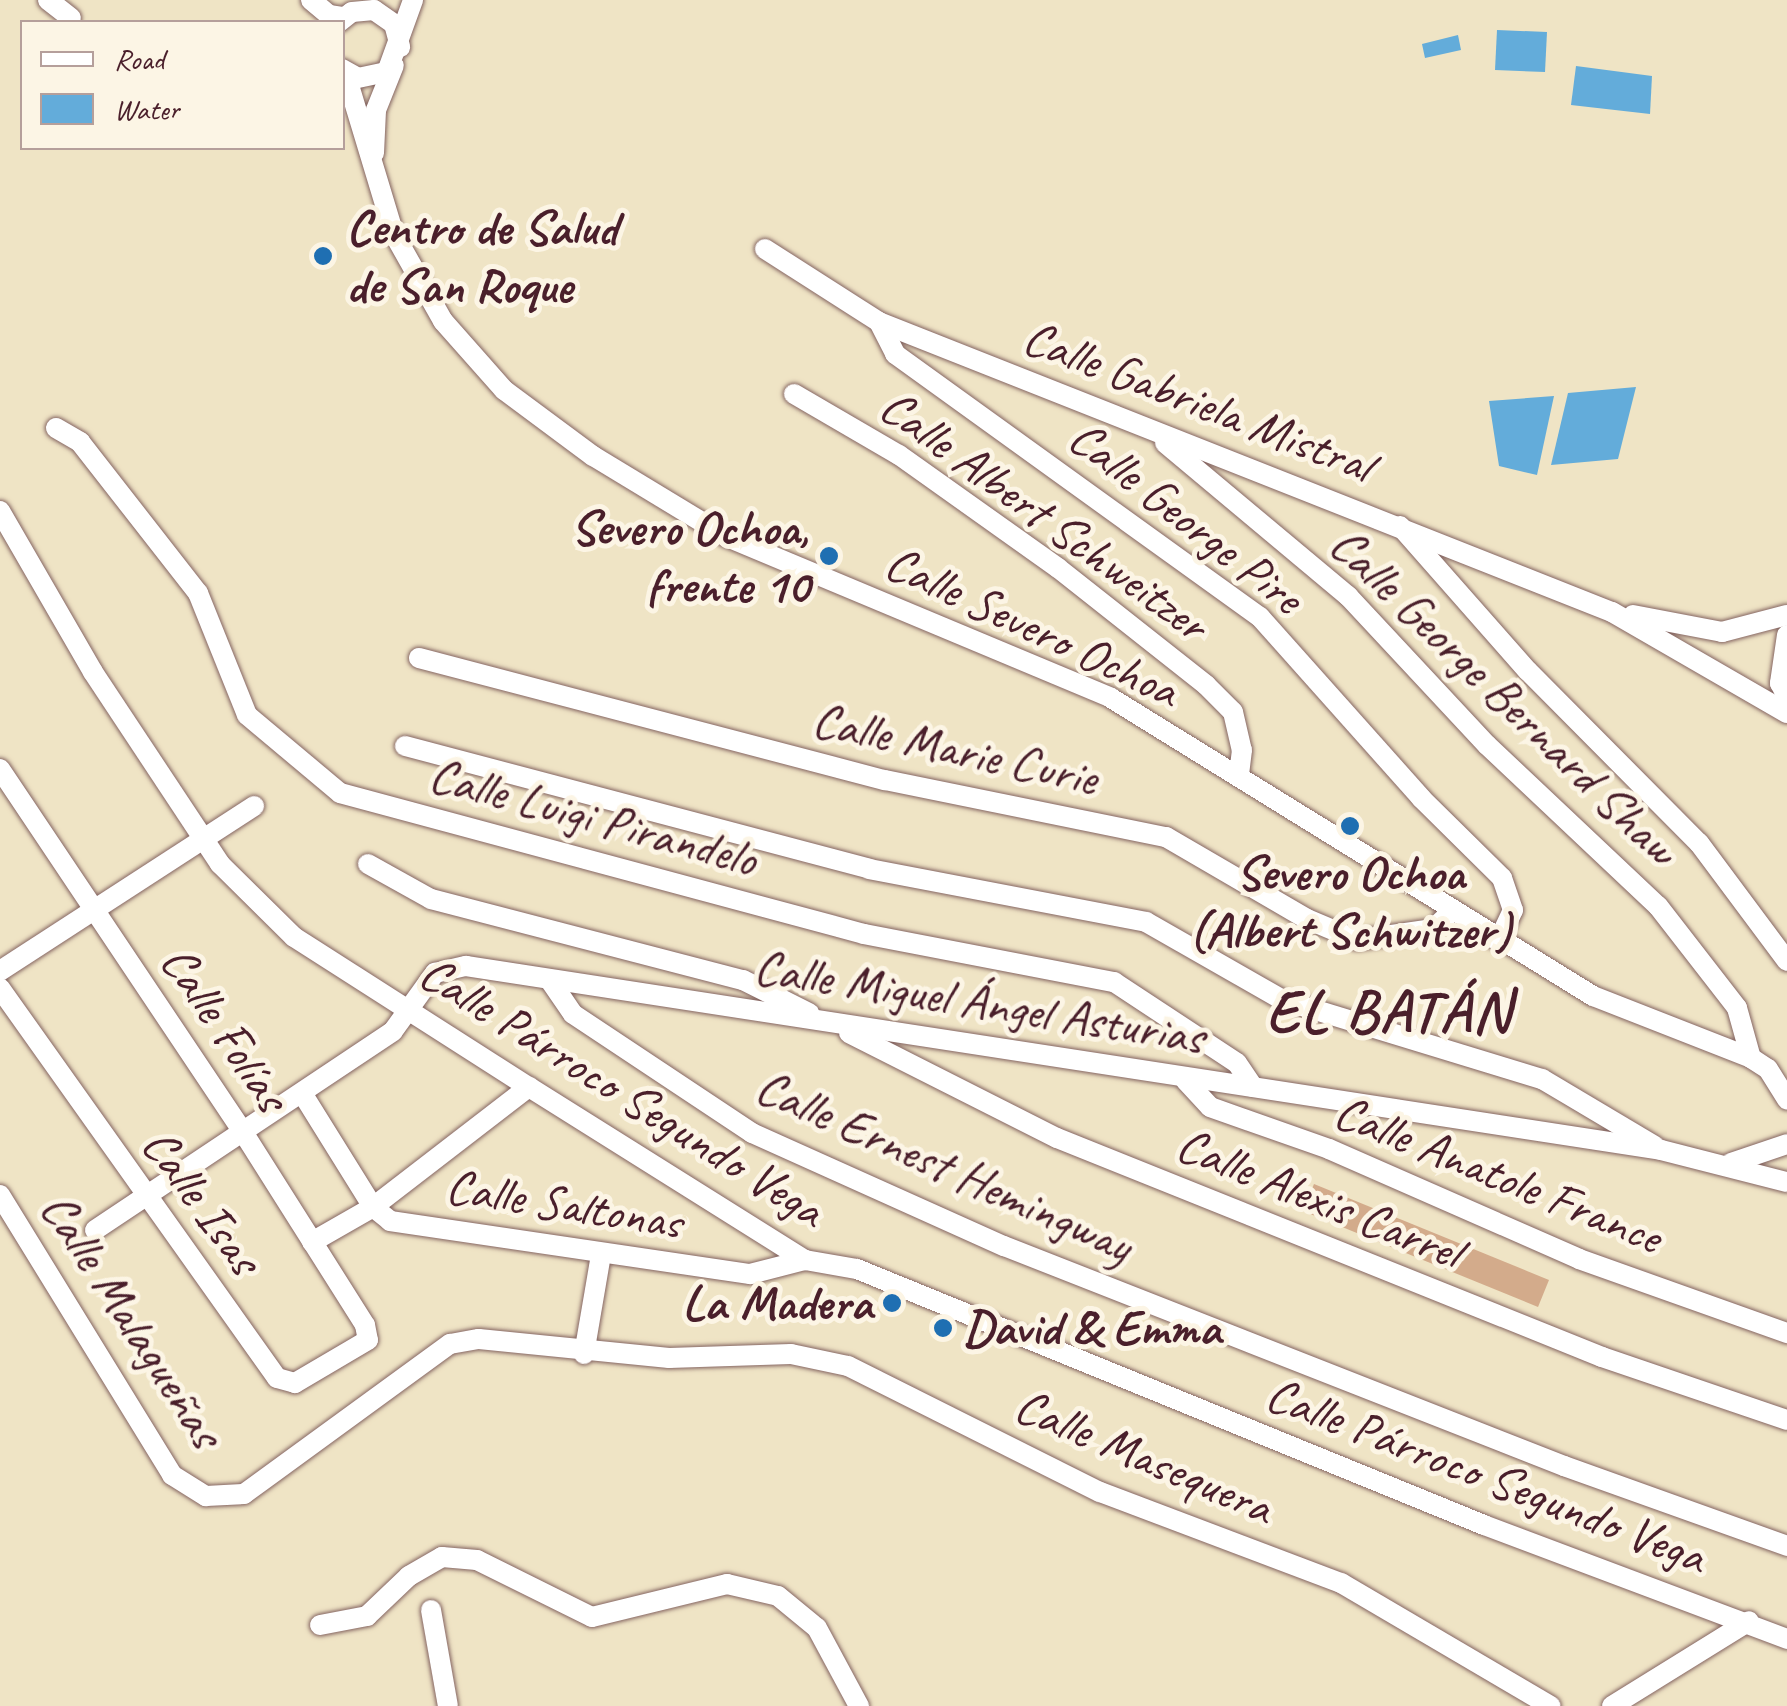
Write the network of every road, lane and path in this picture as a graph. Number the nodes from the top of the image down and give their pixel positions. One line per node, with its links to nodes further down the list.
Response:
1 (48, 0): 5 (street)
2 (311, 0): 4 (street)
3 (414, 0): 6 (street, Calle Severo Ochoa)
4 (355, 12): 6 (street)
5 (71, 18)
6 (398, 53): 7 (street); 9 (street, Calle Severo Ochoa)
7 (345, 71)
8 (345, 75): 9 (street, Calle Severo Ochoa)
9 (373, 174): 25 (street, Calle Severo Ochoa)
10 (765, 249): 11 (street, Calle Gabriela Mistral)
11 (880, 322): 14 (street, Calle Gabriela Mistral); 31 (street, Calle George Pire)
12 (794, 394): 25 (street, Calle Albert Schweitzer)
13 (56, 428): 41 (street, Calle Luigi Pirandelo)
14 (1151, 432): 16 (street, Calle Gabriela Mistral); 38 (street, Calle George Bernard Shaw)
15 (0, 511): 27 (street, Calle Párroco Segundo Vega)
16 (1399, 524): 17 (street, Calle Gabriela Mistral); 32 (street)
17 (1612, 612): 18 (street, Calle Gabriela Mistral); 22 (street, Calle Gabriela Mistral)
18 (1787, 615)
19 (1787, 635): 21 (street)
20 (418, 658): 30 (street, Calle Marie Curie)
21 (1787, 697)
22 (1787, 713)
23 (405, 746): 47 (street)
24 (0, 769): 29 (street, Calle Folías)
25 (1239, 776): 30 (street, Calle Severo Ochoa)
26 (254, 806): 27 (street)
27 (202, 838): 29 (street); 36 (street, Calle Párroco Segundo Vega)
28 (368, 864): 37 (street, Calle Alexis Carrel)
29 (94, 908): 33 (street); 45 (street, Calle Folías)
30 (1451, 912): 31 (street, Calle Severo Ochoa)
31 (1492, 938): 38 (street, Calle Severo Ochoa)
32 (1787, 961)
33 (0, 971)
34 (549, 979): 36 (street, Calle Miguel Ángel Asturias); 37 (street, Calle Miguel Ángel Asturias); 64 (street, Calle Ernest Hemingway)
35 (0, 988): 53 (street, Calle Isas)
36 (410, 1008): 42 (street, Calle Párroco Segundo Vega); 43 (street, Calle Miguel Ángel Asturias)
37 (832, 1024): 40 (street, Calle Miguel Ángel Asturias); 62 (street, Calle Alexis Carrel)
38 (1751, 1058): 39 (street, Calle Severo Ochoa); 44 (street)
39 (1787, 1066)
40 (1186, 1082): 41 (street, Calle Miguel Ángel Asturias); 59 (street, Calle Anatole France)
41 (1253, 1087): 47 (street, Calle Miguel Ángel Asturias)
42 (530, 1088): 54 (street); 58 (street, Calle Párroco Segundo Vega)
43 (302, 1093): 45 (street, Calle Miguel Ángel Asturias); 54 (street)
44 (1787, 1100)
45 (243, 1132): 53 (street, Calle Miguel Ángel Asturias); 56 (street, Calle Folías)
46 (1787, 1144): 49 (street, Calle Miguel Ángel Asturias)
47 (1661, 1150): 49 (street, Calle Miguel Ángel Asturias)
48 (1787, 1157): 50 (street)
49 (1731, 1163): 51 (street, Calle Miguel Ángel Asturias)
50 (1787, 1165)
51 (1787, 1182)
52 (0, 1195): 63 (street, Calle Malagueñas)
53 (145, 1197): 55 (street, Calle Miguel Ángel Asturias); 60 (street, Calle Isas)
54 (373, 1206): 56 (street); 57 (street, Calle Saltonas)
55 (95, 1230)
56 (312, 1242): 60 (street, Calle Folías)
57 (601, 1255): 58 (street, Calle Saltonas); 61 (street)
58 (805, 1260): 66 (street, Calle Párroco Segundo Vega)
59 (1787, 1333)
60 (368, 1340)
61 (584, 1354): 63 (street, Calle Masequera); 71 (street, Calle Masequera)
62 (1787, 1420)
63 (301, 1456)
64 (1787, 1546)
65 (432, 1610): 69 (street)
66 (1749, 1622): 68 (street, Calle Párroco Segundo Vega); 72 (street)
67 (320, 1626): 70 (street)
68 (1787, 1639)
69 (448, 1706)
70 (859, 1706)
71 (1551, 1706)
72 (1612, 1706)

